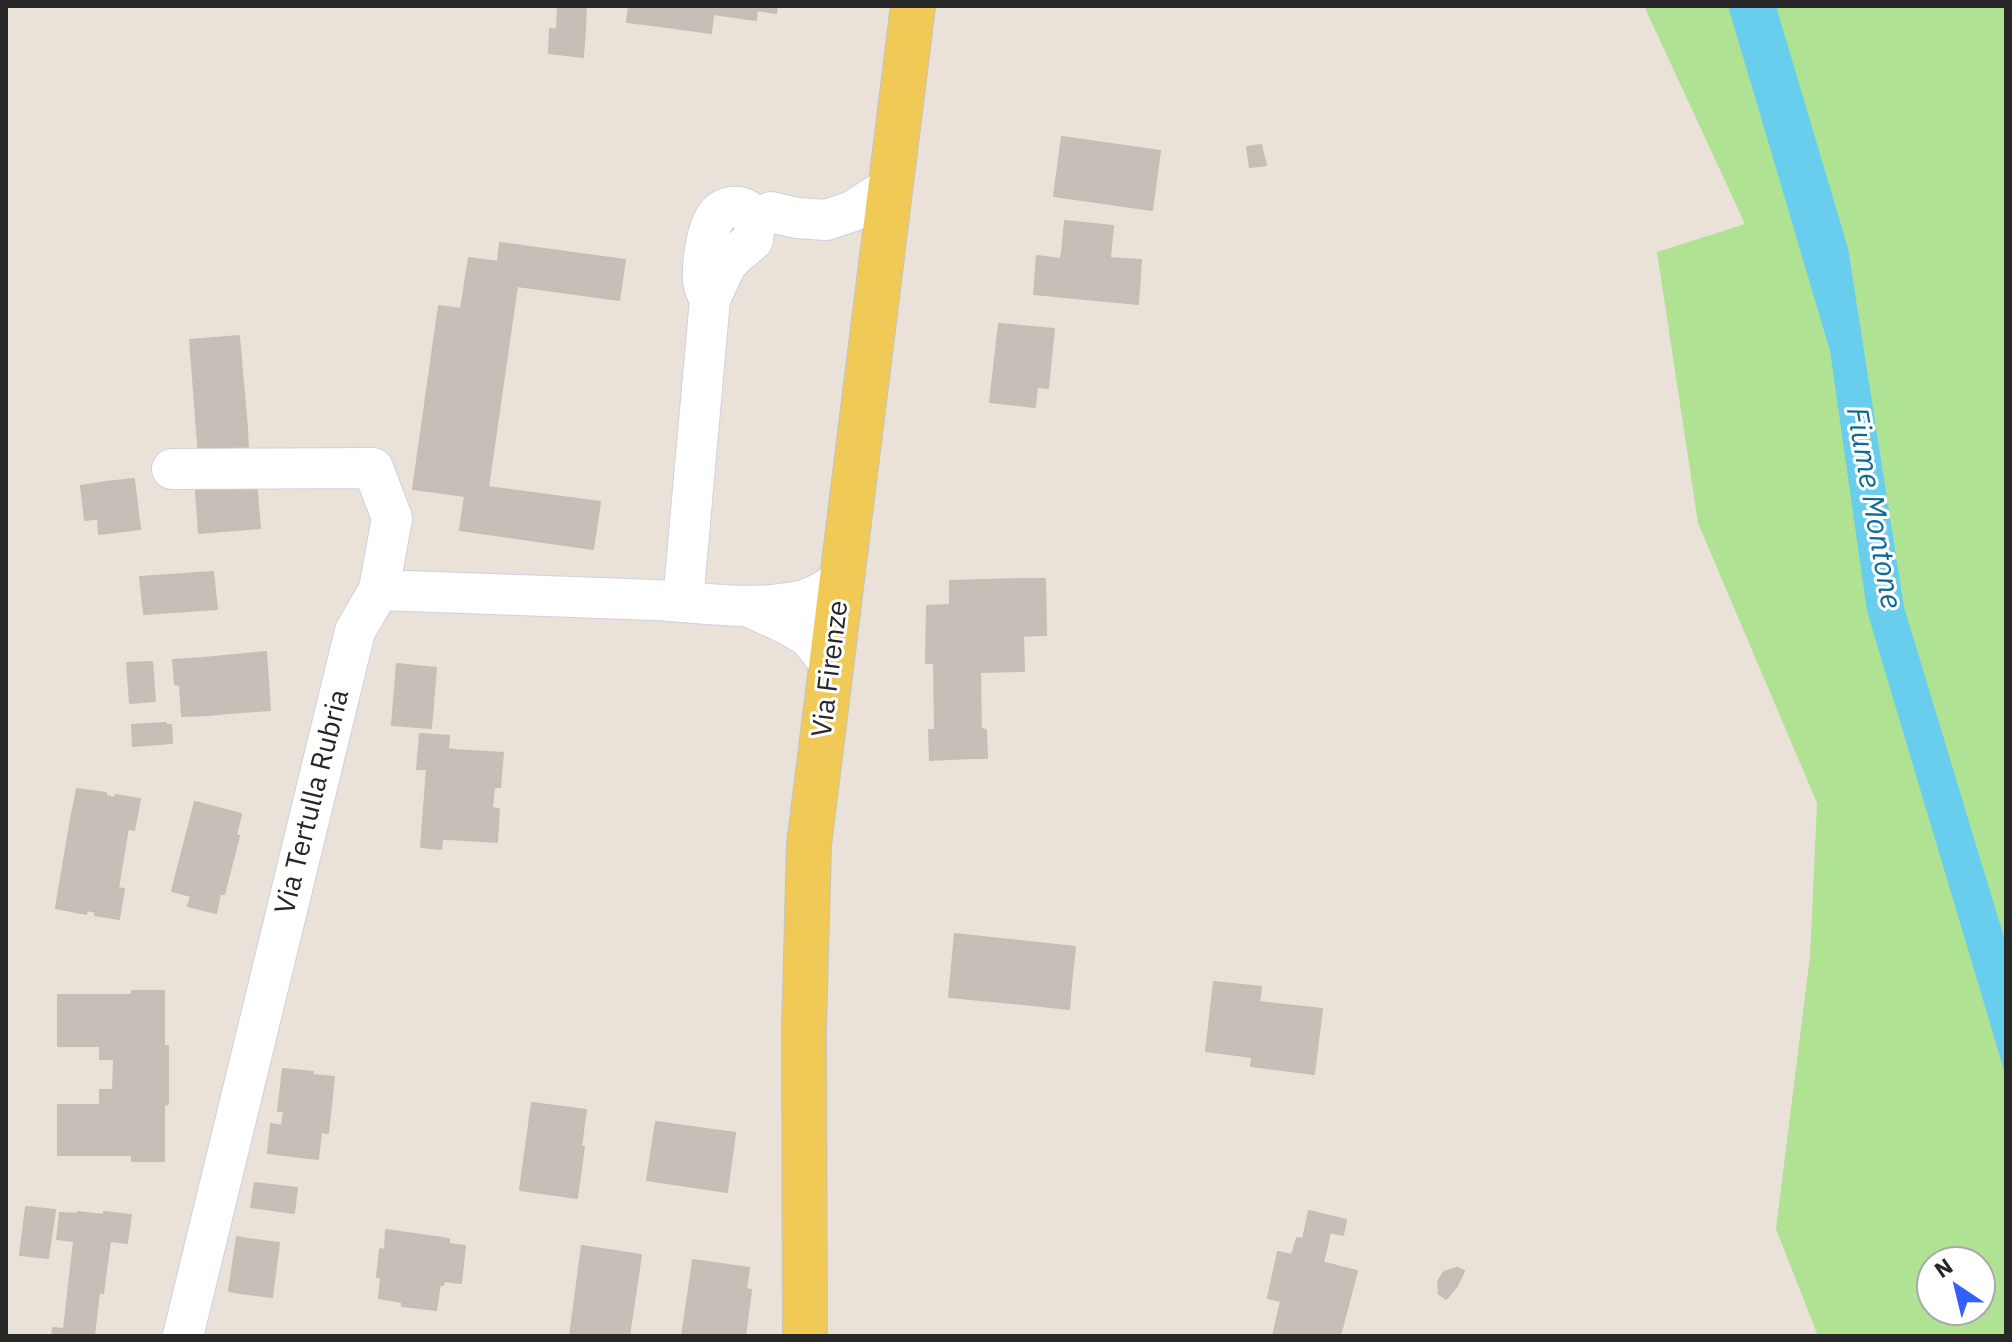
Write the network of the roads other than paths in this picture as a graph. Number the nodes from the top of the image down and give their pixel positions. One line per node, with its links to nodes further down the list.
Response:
1 (913, 6): 2 (main road, Via Firenze)
2 (891, 186): 4 (main road, Via Firenze); 6 (street)
3 (172, 469): 5 (street, Via Tertulla Rubria)
4 (842, 578): 7 (street); 8 (main road, Via Firenze)
5 (379, 590): 6 (street); 9 (street, Via Tertulla Rubria)
6 (683, 601): 7 (street)
7 (750, 607): 8 (street)
8 (831, 665): 10 (main road, Via Firenze)
9 (183, 1336)
10 (805, 1336)

